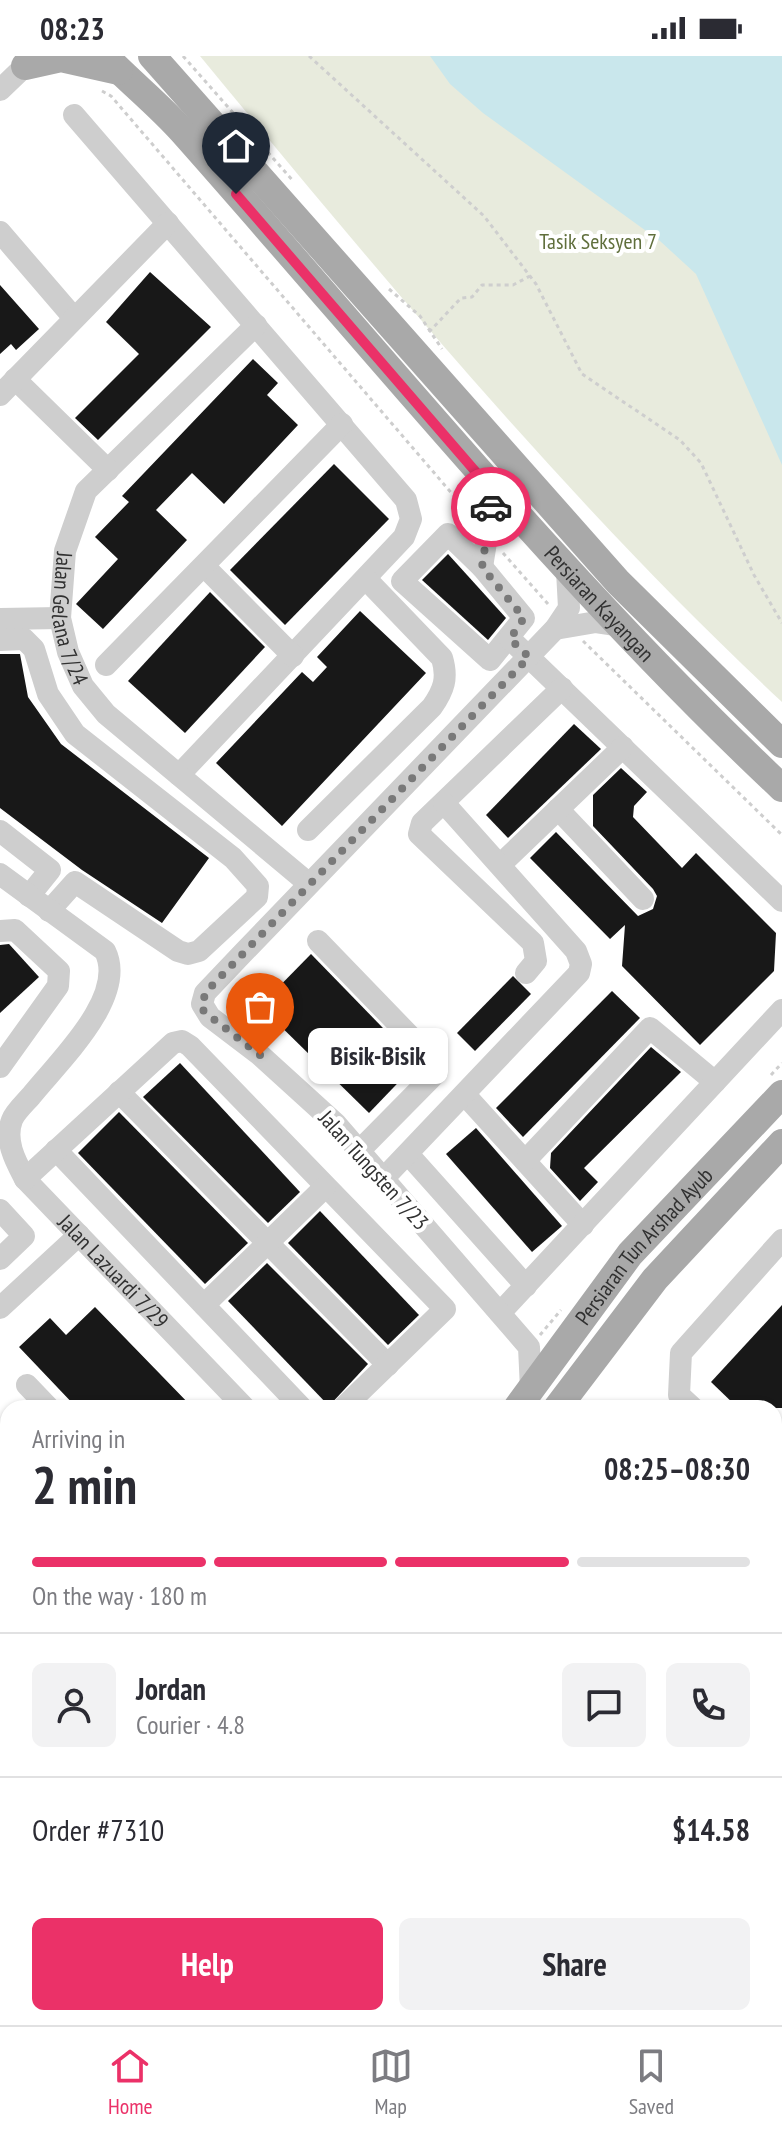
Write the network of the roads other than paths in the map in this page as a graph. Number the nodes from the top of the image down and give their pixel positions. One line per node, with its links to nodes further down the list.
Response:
1 (152, 56): 28 (main road, Persiaran Kayangan)
2 (28, 61): 3 (main road); 4 (street)
3 (117, 61): 13 (main road, Persiaran Kayangan)
4 (0, 90)
5 (74, 115): 6 (street)
6 (168, 223): 8 (street); 9 (street)
7 (0, 232): 8 (street)
8 (74, 318): 10 (street)
9 (256, 325): 11 (street); 12 (street, Jalan Gelana 7/24)
10 (8, 387): 12 (street)
11 (342, 424): 14 (street); 17 (street)
12 (108, 470): 18 (street, Jalan Gelana 7/24)
13 (494, 493): 15 (street); 16 (main road, Persiaran Kayangan)
14 (204, 566): 24 (street); 26 (street)
15 (482, 567): 22 (street); 22 (street)
16 (567, 571): 20 (street); 21 (main road, Persiaran Kayangan)
17 (366, 579): 24 (street); 34 (street)
18 (60, 618): 19 (street); 30 (street, Jalan Gelana 7/24)
19 (0, 619)
20 (562, 625): 21 (street); 25 (street, Jalan Tungsten 7/23)
21 (616, 625): 31 (main road, Persiaran Kayangan)
22 (510, 639): 25 (street)
23 (0, 640): 42 (street)
24 (293, 656): 30 (street)
25 (529, 657): 27 (street); 38 (street, Jalan Tungsten 7/23)
26 (106, 665)
27 (562, 688): 29 (street); 32 (street)
28 (782, 744)
29 (623, 747): 33 (street); 41 (street)
30 (179, 775): 38 (street, Jalan Gelana 7/24)
31 (782, 788)
32 (444, 803): 36 (street); 45 (street)
33 (558, 809): 36 (street); 40 (street)
34 (308, 830)
35 (0, 831): 39 (street)
36 (501, 864): 53 (street)
37 (0, 874): 39 (street)
38 (308, 883): 47 (street, Jalan Tungsten 7/23)
39 (29, 896): 42 (street)
40 (643, 899)
41 (782, 901)
42 (49, 911): 54 (street)
43 (0, 931): 49 (street)
44 (318, 941): 57 (street)
45 (526, 973)
46 (782, 1010): 50 (street)
47 (232, 1033): 48 (street); 57 (street, Jalan Tungsten 7/23)
48 (206, 1060): 51 (street); 62 (street)
49 (0, 1067)
50 (715, 1082): 59 (street); 64 (street)
51 (119, 1092): 56 (street); 67 (street)
52 (782, 1094): 73 (main road, Persiaran Tun Arshad Ayub)
53 (466, 1096): 58 (street); 59 (street)
54 (6, 1114): 60 (street, Jalan Lazuardi 7/29)
55 (782, 1143): 82 (main road, Persiaran Tun Arshad Ayub)
56 (56, 1150): 60 (street); 70 (street)
57 (359, 1151): 61 (street, Jalan Tungsten 7/23)
58 (408, 1154): 61 (street); 69 (street)
59 (525, 1161): 64 (street)
60 (25, 1179): 65 (street, Jalan Lazuardi 7/29)
61 (383, 1179): 72 (street, Jalan Tungsten 7/23)
62 (325, 1187): 67 (street); 75 (street)
63 (0, 1210): 68 (street)
64 (583, 1225): 69 (street)
65 (79, 1235): 71 (street); 79 (street, Jalan Lazuardi 7/29)
66 (782, 1240): 83 (street)
67 (267, 1244): 70 (street); 75 (street)
68 (0, 1259)
69 (526, 1286): 72 (street)
70 (204, 1305): 80 (street)
71 (0, 1308)
72 (500, 1313): 74 (street, Jalan Tungsten 7/23)
73 (565, 1342): 74 (street); 77 (main road, Persiaran Tun Arshad Ayub)
74 (529, 1347): 77 (street)
75 (388, 1365): 81 (street)
76 (27, 1385): 78 (street)
77 (524, 1398)
78 (41, 1400)
79 (237, 1400)
80 (294, 1400)
81 (351, 1400)
82 (563, 1400)
83 (686, 1400)

